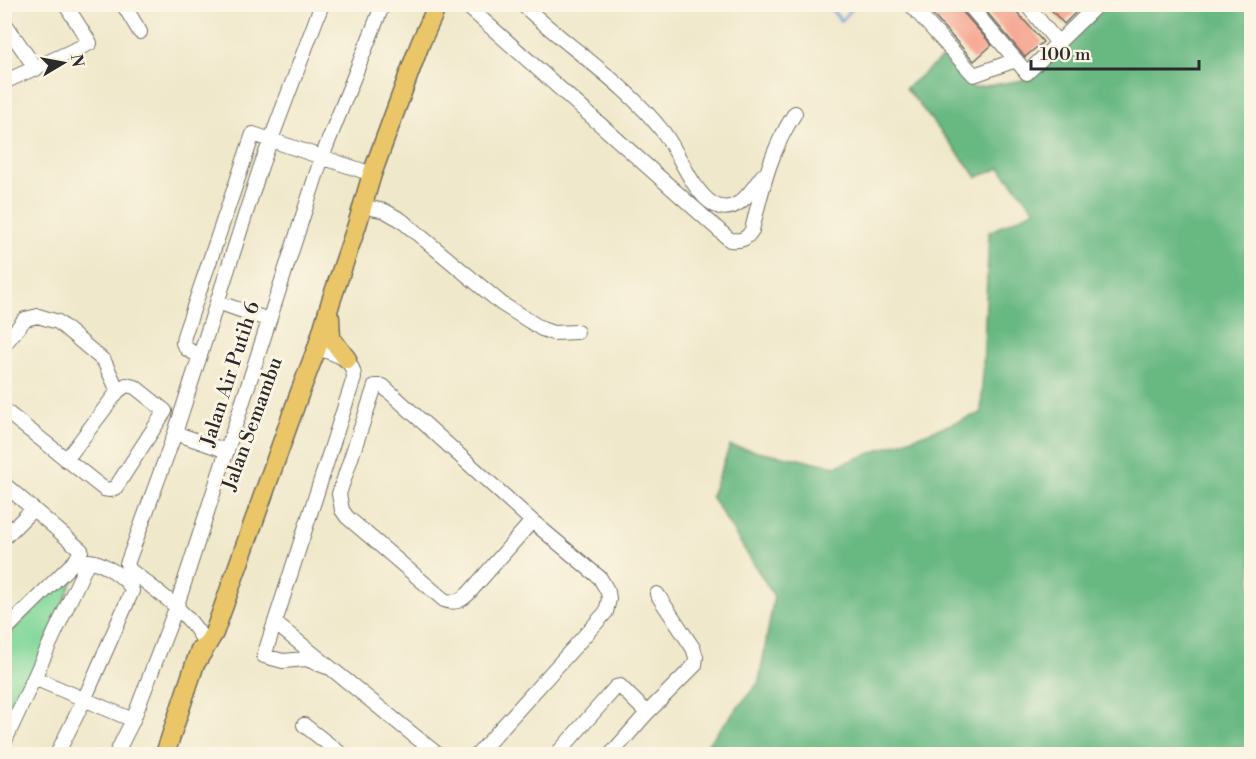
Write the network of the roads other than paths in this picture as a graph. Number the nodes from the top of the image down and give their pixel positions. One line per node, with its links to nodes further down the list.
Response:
1 (65, 4): 16 (street)
2 (322, 4): 19 (street)
3 (383, 4): 20 (street, Jalan Air Putih 6)
4 (438, 4): 22 (main road, Jalan Semambu)
5 (465, 4): 21 (street)
6 (910, 4): 15 (street)
7 (968, 4): 15 (street)
8 (1026, 4): 14 (street)
9 (1097, 5): 14 (street)
10 (129, 6): 13 (street)
11 (526, 6): 21 (street)
12 (4, 22): 16 (street)
13 (140, 32)
14 (1058, 42): 15 (street)
15 (1016, 60)
16 (36, 69): 17 (street)
17 (4, 82)
18 (795, 113): 21 (street)
19 (271, 140): 20 (street); 25 (street); 30 (street)
20 (322, 158): 22 (street); 26 (street, Jalan Air Putih 6)
21 (767, 169)
22 (372, 174): 23 (main road, Jalan Semambu)
23 (362, 206): 24 (main road, Jalan Semambu); 27 (street); 28 (main road, Jalan Semambu)
24 (331, 301): 28 (main road, Jalan Semambu); 31 (main road)
25 (217, 302): 26 (street); 30 (street)
26 (269, 320): 38 (street, Jalan Air Putih 6)
27 (577, 332)
28 (310, 344): 31 (street); 34 (main road, Jalan Semambu); 49 (main road, Jalan Semambu)
29 (4, 345): 33 (street)
30 (199, 356): 32 (street)
31 (345, 359): 34 (main road); 47 (street)
32 (191, 382): 36 (street); 37 (street)
33 (118, 391): 36 (street); 39 (street)
34 (300, 392): 50 (main road, Jalan Semambu)
35 (4, 410): 39 (street)
36 (165, 411): 39 (street)
37 (175, 433): 38 (street); 46 (street)
38 (227, 451): 46 (street, Jalan Air Putih 6)
39 (66, 460)
40 (4, 484): 41 (street)
41 (33, 509): 43 (street); 44 (street)
42 (532, 521): 42 (street); 63 (street)
43 (4, 538)
44 (84, 556): 48 (street); 52 (street); 53 (street)
45 (657, 594): 54 (street)
46 (176, 608): 49 (street); 55 (street, Jalan Air Putih 6)
47 (274, 623): 51 (street); 51 (street)
48 (4, 631)
49 (202, 638): 50 (main road, Jalan Semambu)
50 (197, 661): 60 (main road, Jalan Semambu)
51 (327, 667): 62 (street)
52 (34, 678): 53 (street); 57 (street)
53 (84, 700): 55 (street); 58 (street)
54 (647, 713): 64 (street); 65 (street)
55 (133, 720): 59 (street, Jalan Air Putih 6)
56 (304, 725): 61 (street)
57 (4, 743)
58 (57, 754)
59 (116, 754)
60 (165, 754)
61 (341, 754)
62 (437, 754)
63 (478, 754)
64 (557, 754)
65 (611, 754)

